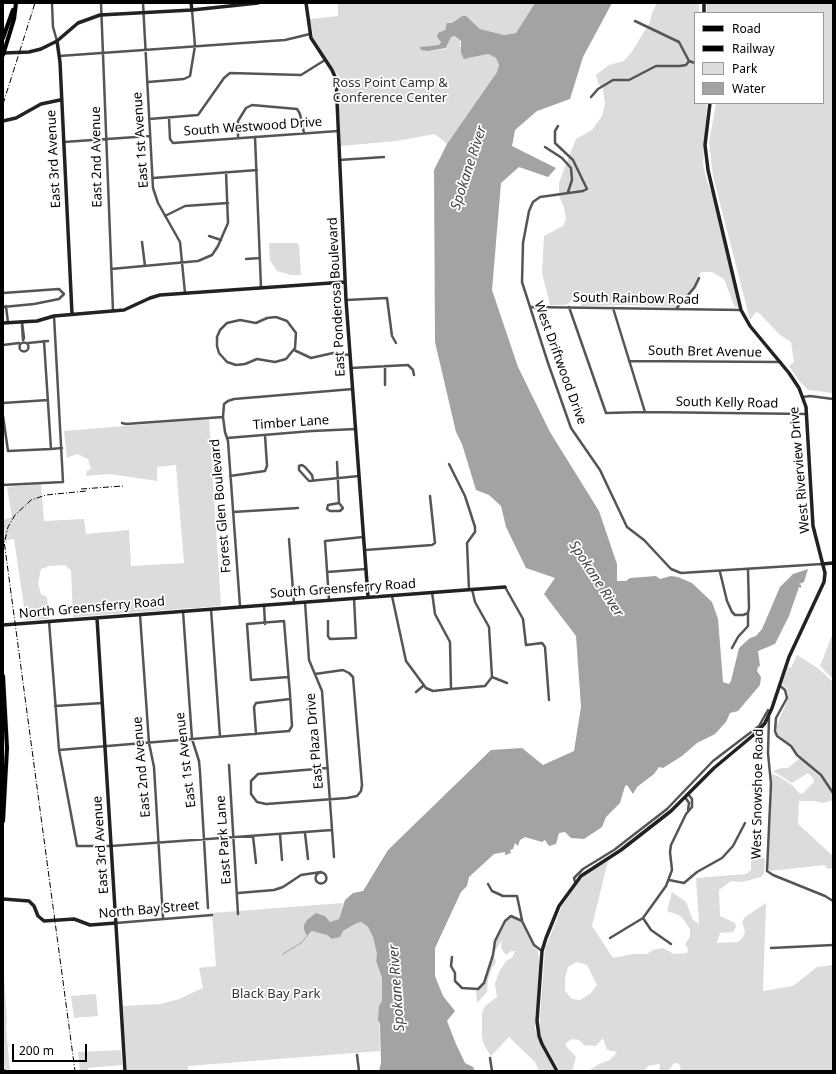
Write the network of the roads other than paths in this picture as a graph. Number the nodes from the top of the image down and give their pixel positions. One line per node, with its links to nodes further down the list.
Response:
1 (52, 3): 15 (street, East 3rd Avenue)
2 (101, 3): 11 (street, East 2nd Avenue)
3 (143, 3): 10 (street, East 1st Avenue)
4 (192, 3): 9 (street)
5 (258, 3): 7 (street)
6 (306, 3): 13 (street, East Ponderosa Boulevard)
7 (240, 4): 9 (street)
8 (15, 5): 14 (main road); 18 (main road)
9 (192, 10): 10 (street); 16 (street)
10 (143, 13): 11 (street); 17 (street, East 1st Avenue)
11 (100, 16): 15 (street); 19 (street, East 2nd Avenue)
12 (635, 21): 22 (street)
13 (310, 34): 16 (street); 21 (street, East Ponderosa Boulevard)
14 (3, 38)
15 (57, 40): 18 (street); 20 (street, East 3rd Avenue)
16 (195, 46): 17 (street); 24 (street)
17 (145, 50): 19 (street); 24 (street, East 1st Avenue)
18 (3, 54)
19 (102, 54): 20 (street); 37 (street, East 2nd Avenue)
20 (59, 56): 26 (street, East 3rd Avenue)
21 (325, 60): 28 (street); 32 (street, East Ponderosa Boulevard)
22 (689, 61): 23 (street); 25 (street)
23 (694, 63)
24 (148, 82): 29 (street, East 1st Avenue)
25 (591, 96)
26 (60, 100): 30 (street); 38 (street, East 3rd Avenue)
27 (710, 104): 69 (street, West Riverview Drive)
28 (169, 118): 29 (street); 36 (street, South Westwood Drive)
29 (149, 119): 34 (street, East 1st Avenue)
30 (3, 121)
31 (558, 126): 45 (street, West Driftwood Drive)
32 (338, 132): 33 (street, South Westwood Drive); 41 (street, East Ponderosa Boulevard)
33 (304, 133): 35 (street, South Westwood Drive); 36 (street)
34 (150, 136): 37 (street); 44 (street, East 1st Avenue)
35 (255, 137): 36 (street, South Westwood Drive); 42 (street)
36 (238, 138)
37 (107, 139): 38 (street); 55 (street, East 2nd Avenue)
38 (63, 142): 59 (street, East 3rd Avenue)
39 (545, 147): 45 (street)
40 (384, 157): 41 (street)
41 (339, 160): 57 (street, East Ponderosa Boulevard)
42 (257, 170): 43 (street); 51 (street)
43 (226, 172): 44 (street); 46 (street)
44 (153, 178): 47 (street, East 1st Avenue)
45 (568, 192): 65 (street, West Driftwood Drive)
46 (228, 203): 47 (street); 49 (street)
47 (165, 216): 53 (street, East 1st Avenue)
48 (209, 236): 49 (street)
49 (221, 240): 53 (street)
50 (142, 242): 54 (street)
51 (260, 258): 52 (street); 58 (street)
52 (246, 259)
53 (183, 263): 54 (street); 60 (street, East 1st Avenue)
54 (145, 266): 55 (street)
55 (111, 269): 70 (street, East 2nd Avenue)
56 (699, 278): 68 (street)
57 (345, 282): 58 (street); 63 (street, East Ponderosa Boulevard)
58 (261, 288): 60 (street)
59 (71, 293): 62 (street); 71 (street, East 3rd Avenue)
60 (185, 293): 70 (street)
61 (3, 294): 62 (street)
62 (64, 294): 64 (street)
63 (346, 300): 81 (street); 84 (street, East Ponderosa Boulevard)
64 (5, 307): 74 (street)
65 (530, 307): 66 (street, South Rainbow Road); 125 (street, West Driftwood Drive)
66 (569, 307): 67 (street, South Rainbow Road); 96 (street, South Kelly Road)
67 (613, 308): 68 (street, South Rainbow Road); 85 (street)
68 (676, 309): 69 (street, South Rainbow Road)
69 (742, 310): 86 (street, West Riverview Drive)
70 (113, 311): 71 (street)
71 (72, 314): 72 (street)
72 (54, 316): 75 (street); 104 (street)
73 (3, 323): 74 (street)
74 (8, 323): 75 (street)
75 (22, 324): 76 (street)
76 (23, 341): 79 (street); 80 (street)
77 (44, 341): 78 (street); 80 (street); 94 (street)
78 (48, 341)
79 (19, 343): 80 (street); 82 (street)
80 (28, 343)
81 (396, 343)
82 (3, 345)
83 (294, 350): 83 (street); 84 (street)
84 (350, 355): 88 (street, East Ponderosa Boulevard)
85 (629, 361): 86 (street, South Bret Avenue); 96 (street)
86 (781, 362): 92 (street, West Riverview Drive)
87 (385, 366): 88 (street); 89 (street); 90 (street)
88 (351, 368): 91 (street, East Ponderosa Boulevard)
89 (414, 375)
90 (385, 385)
91 (353, 390): 99 (street, Forest Glen Boulevard); 101 (street, East Ponderosa Boulevard)
92 (803, 397): 93 (street); 97 (street, West Riverview Drive)
93 (833, 399)
94 (48, 400): 95 (street); 105 (street)
95 (3, 403)
96 (646, 412): 97 (street, South Kelly Road)
97 (808, 414): 121 (street, West Riverview Drive)
98 (3, 416): 105 (street)
99 (224, 417): 100 (street); 103 (street, Forest Glen Boulevard)
100 (122, 423)
101 (356, 429): 102 (street, Timber Lane); 109 (street, East Ponderosa Boulevard)
102 (265, 435): 103 (street, Timber Lane); 108 (street)
103 (227, 438): 108 (street, Forest Glen Boulevard)
104 (62, 448): 105 (street); 112 (street)
105 (51, 449)
106 (337, 462): 110 (street)
107 (449, 464): 127 (street)
108 (230, 476): 116 (street, Forest Glen Boulevard)
109 (359, 476): 110 (street); 117 (street, East Ponderosa Boulevard)
110 (338, 478): 111 (street); 114 (street)
111 (313, 480): 111 (street)
112 (3, 485)
113 (430, 496): 119 (street)
114 (339, 503): 114 (street)
115 (298, 508): 116 (street)
116 (233, 512): 136 (street, Forest Glen Boulevard)
117 (364, 537): 119 (street, East Ponderosa Boulevard); 124 (street)
118 (289, 539): 133 (street)
119 (365, 550): 122 (street, East Ponderosa Boulevard)
120 (833, 563): 121 (street)
121 (822, 564): 123 (street); 152 (street, West Riverview Drive)
122 (366, 569): 124 (street); 130 (street, East Ponderosa Boulevard)
123 (748, 570): 125 (street); 139 (street)
124 (327, 572): 132 (street)
125 (720, 572): 139 (street)
126 (505, 587): 127 (street, South Greensferry Road); 157 (street)
127 (471, 589): 128 (street, South Greensferry Road); 149 (street)
128 (432, 592): 129 (street, South Greensferry Road); 154 (street)
129 (392, 595): 130 (street, South Greensferry Road); 153 (street)
130 (368, 597): 131 (street, South Greensferry Road)
131 (354, 598): 132 (street, South Greensferry Road); 143 (street)
132 (329, 600): 134 (street, South Greensferry Road)
133 (294, 602): 134 (street, South Greensferry Road); 135 (street, South Greensferry Road)
134 (305, 602): 147 (street, East Plaza Drive)
135 (264, 605): 136 (street, South Greensferry Road); 144 (street)
136 (240, 606): 137 (street, South Greensferry Road)
137 (211, 609): 138 (street, South Greensferry Road); 164 (street)
138 (183, 611): 140 (street, North Greensferry Road); 165 (street, East 1st Avenue)
139 (748, 611): 146 (street)
140 (140, 614): 141 (street, North Greensferry Road); 167 (street, East 2nd Avenue)
141 (97, 618): 142 (street, North Greensferry Road); 159 (street, East 3rd Avenue)
142 (50, 621): 145 (street, North Greensferry Road); 160 (street)
143 (328, 621)
144 (266, 624): 150 (street); 150 (street)
145 (3, 625)
146 (732, 648)
147 (315, 674): 171 (street, East Plaza Drive); 174 (street)
148 (3, 676): 158 (main road)
149 (492, 676): 151 (street); 154 (street)
150 (288, 677): 156 (street)
151 (507, 683)
152 (779, 685): 162 (street, West Riverview Drive); 172 (street)
153 (423, 686): 154 (street); 155 (street)
154 (451, 689)
155 (416, 692)
156 (290, 699): 163 (street); 163 (street)
157 (549, 700)
158 (4, 703): 176 (main road)
159 (102, 703): 160 (street); 168 (street, East 3rd Avenue)
160 (55, 706): 169 (street)
161 (768, 710): 166 (street, West Riverview Drive)
162 (769, 717): 166 (street, West Riverview Drive); 199 (street, West Snowshoe Road)
163 (256, 734): 164 (street)
164 (220, 737): 165 (street)
165 (192, 739): 167 (street); 184 (street, East 1st Avenue)
166 (744, 739): 173 (street, West Riverview Drive); 175 (street, West Riverview Drive)
167 (149, 743): 168 (street); 185 (street, East 2nd Avenue)
168 (105, 746): 169 (street); 186 (street, East 3rd Avenue)
169 (59, 750): 186 (street)
170 (230, 765): 182 (street, East Park Lane)
171 (327, 768): 174 (street, East Plaza Drive); 174 (street)
172 (833, 793)
173 (687, 796): 178 (street, West Riverview Drive); 194 (street)
174 (329, 799): 179 (street, East Plaza Drive)
175 (653, 819): 178 (street); 195 (street, West Riverview Drive)
176 (3, 820)
177 (746, 822): 194 (street)
178 (654, 824): 195 (street, West Riverview Drive)
179 (332, 830): 180 (street); 187 (street, East Plaza Drive)
180 (305, 833): 181 (street); 188 (street)
181 (280, 834): 183 (street); 189 (street)
182 (234, 836): 183 (street); 184 (street); 197 (street, East Park Lane)
183 (254, 836): 190 (street)
184 (204, 838): 185 (street); 200 (street, East 1st Avenue)
185 (159, 842): 186 (street); 203 (street, East 2nd Avenue)
186 (111, 846): 206 (street, East 3rd Avenue)
187 (334, 857)
188 (308, 859)
189 (282, 860)
190 (256, 863)
191 (321, 872): 192 (street); 193 (street); 193 (street)
192 (308, 873): 193 (street); 197 (street)
193 (316, 878)
194 (669, 880): 204 (street)
195 (575, 882): 211 (street, West Riverview Drive)
196 (488, 884): 205 (street)
197 (238, 893): 201 (street, East Park Lane)
198 (3, 899): 206 (street, North Bay Street)
199 (833, 901)
200 (208, 908)
201 (238, 914)
202 (212, 915): 203 (street, North Bay Street)
203 (163, 918): 206 (street, North Bay Street)
204 (642, 918): 207 (street); 208 (street)
205 (522, 921): 211 (street); 212 (street)
206 (116, 923): 215 (street, East 3rd Avenue)
207 (610, 938)
208 (671, 944)
209 (833, 945): 210 (street)
210 (771, 948)
211 (542, 951): 218 (street, West Riverview Drive)
212 (452, 957)
213 (357, 1055): 216 (street)
214 (490, 1058): 217 (street)
215 (125, 1071)
216 (359, 1071)
217 (492, 1071)
218 (557, 1071)

